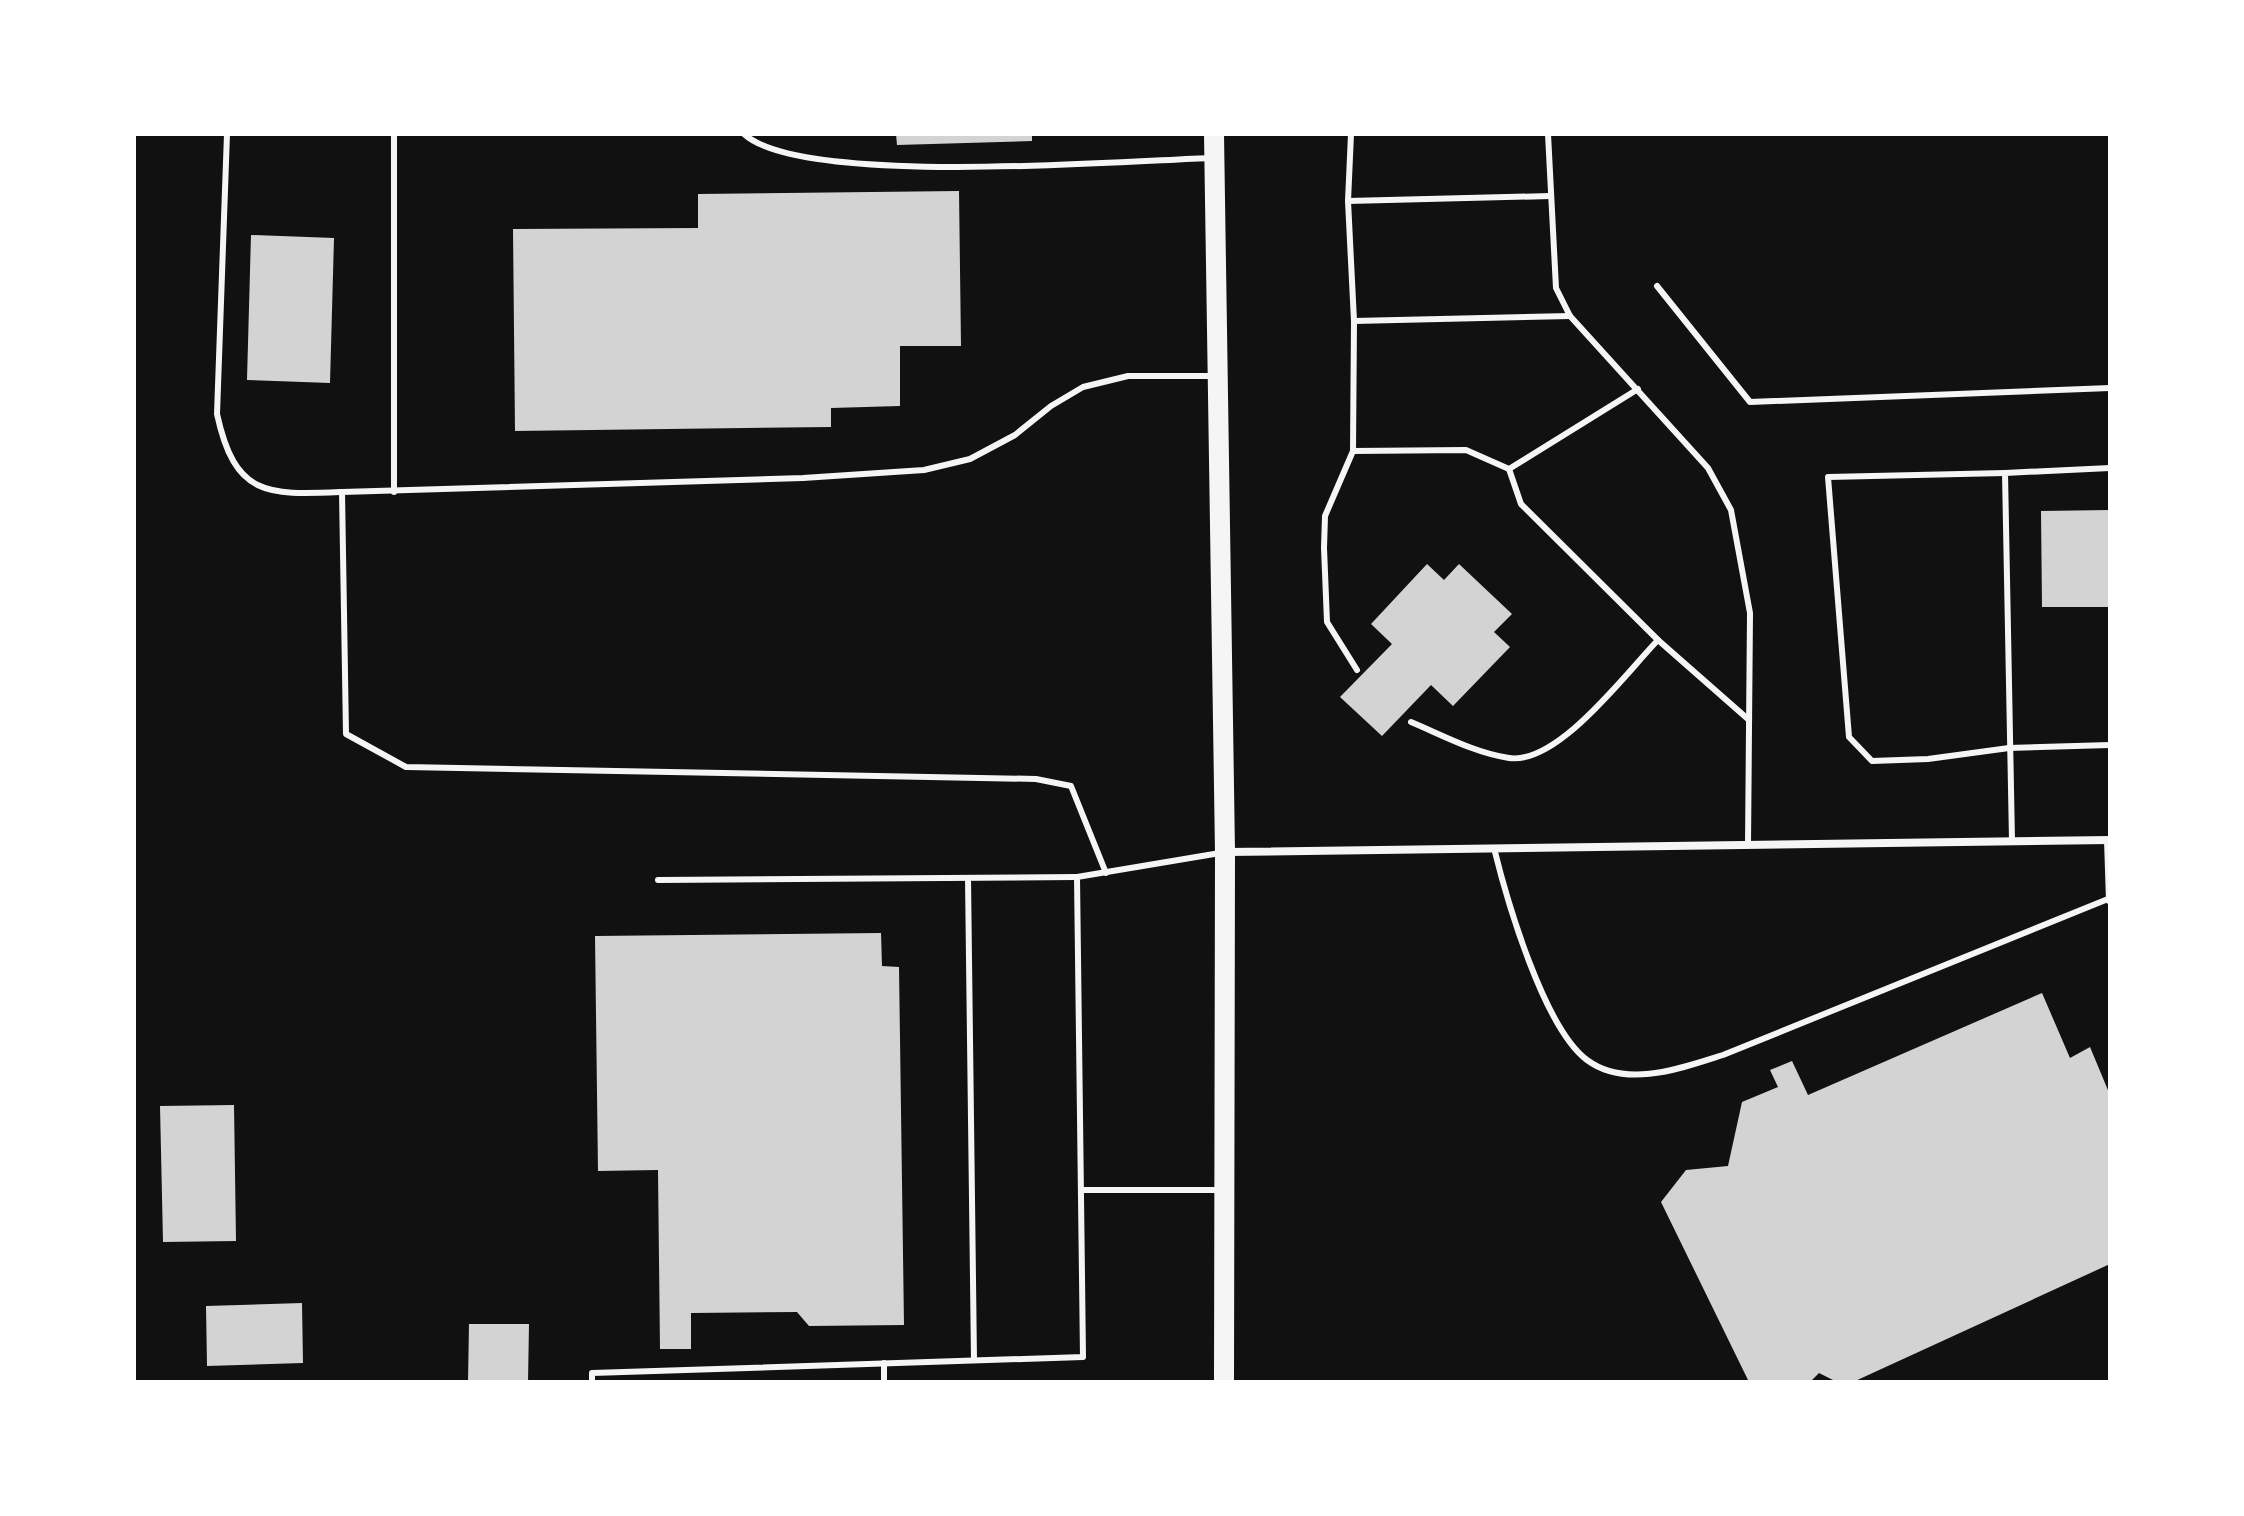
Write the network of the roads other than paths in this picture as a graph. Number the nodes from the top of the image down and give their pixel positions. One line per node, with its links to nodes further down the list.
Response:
1 (227, 134): 20 (lane)
2 (394, 134): 21 (lane)
3 (744, 134): 7 (lane)
4 (1214, 134): 7 (main road)
5 (1351, 134): 9 (lane)
6 (1548, 134): 8 (lane)
7 (1215, 158): 13 (main road)
8 (1550, 196): 9 (lane); 11 (lane)
9 (1348, 201): 12 (lane)
10 (1657, 286): 14 (lane)
11 (1570, 316): 12 (lane); 15 (lane)
12 (1354, 321): 16 (lane)
13 (1218, 377): 21 (lane); 32 (main road)
14 (2110, 388)
15 (1638, 389): 18 (lane); 24 (lane)
16 (1353, 451): 18 (lane); 23 (lane)
17 (2110, 468): 19 (lane)
18 (1509, 469): 22 (lane)
19 (2005, 473): 27 (lane); 27 (lane)
20 (342, 492): 21 (lane); 33 (lane)
21 (394, 492)
22 (1658, 640): 24 (lane); 25 (lane)
23 (1357, 670)
24 (1749, 720): 30 (lane)
25 (1411, 722)
26 (2110, 745): 27 (lane)
27 (2009, 748): 29 (lane)
28 (2108, 840): 29 (street); 37 (lane)
29 (2012, 841): 30 (street)
30 (1748, 845): 31 (street)
31 (1494, 848): 32 (street); 37 (lane)
32 (1225, 852): 33 (lane); 39 (main road)
33 (1106, 873): 34 (lane)
34 (1077, 877): 35 (lane); 38 (lane)
35 (968, 878): 36 (lane); 40 (lane)
36 (658, 880)
37 (2109, 901)
38 (1081, 1190): 39 (lane); 40 (lane)
39 (1224, 1190): 44 (main road)
40 (974, 1360): 41 (lane)
41 (884, 1363): 42 (lane); 43 (lane)
42 (592, 1382)
43 (884, 1382)
44 (1224, 1382)

